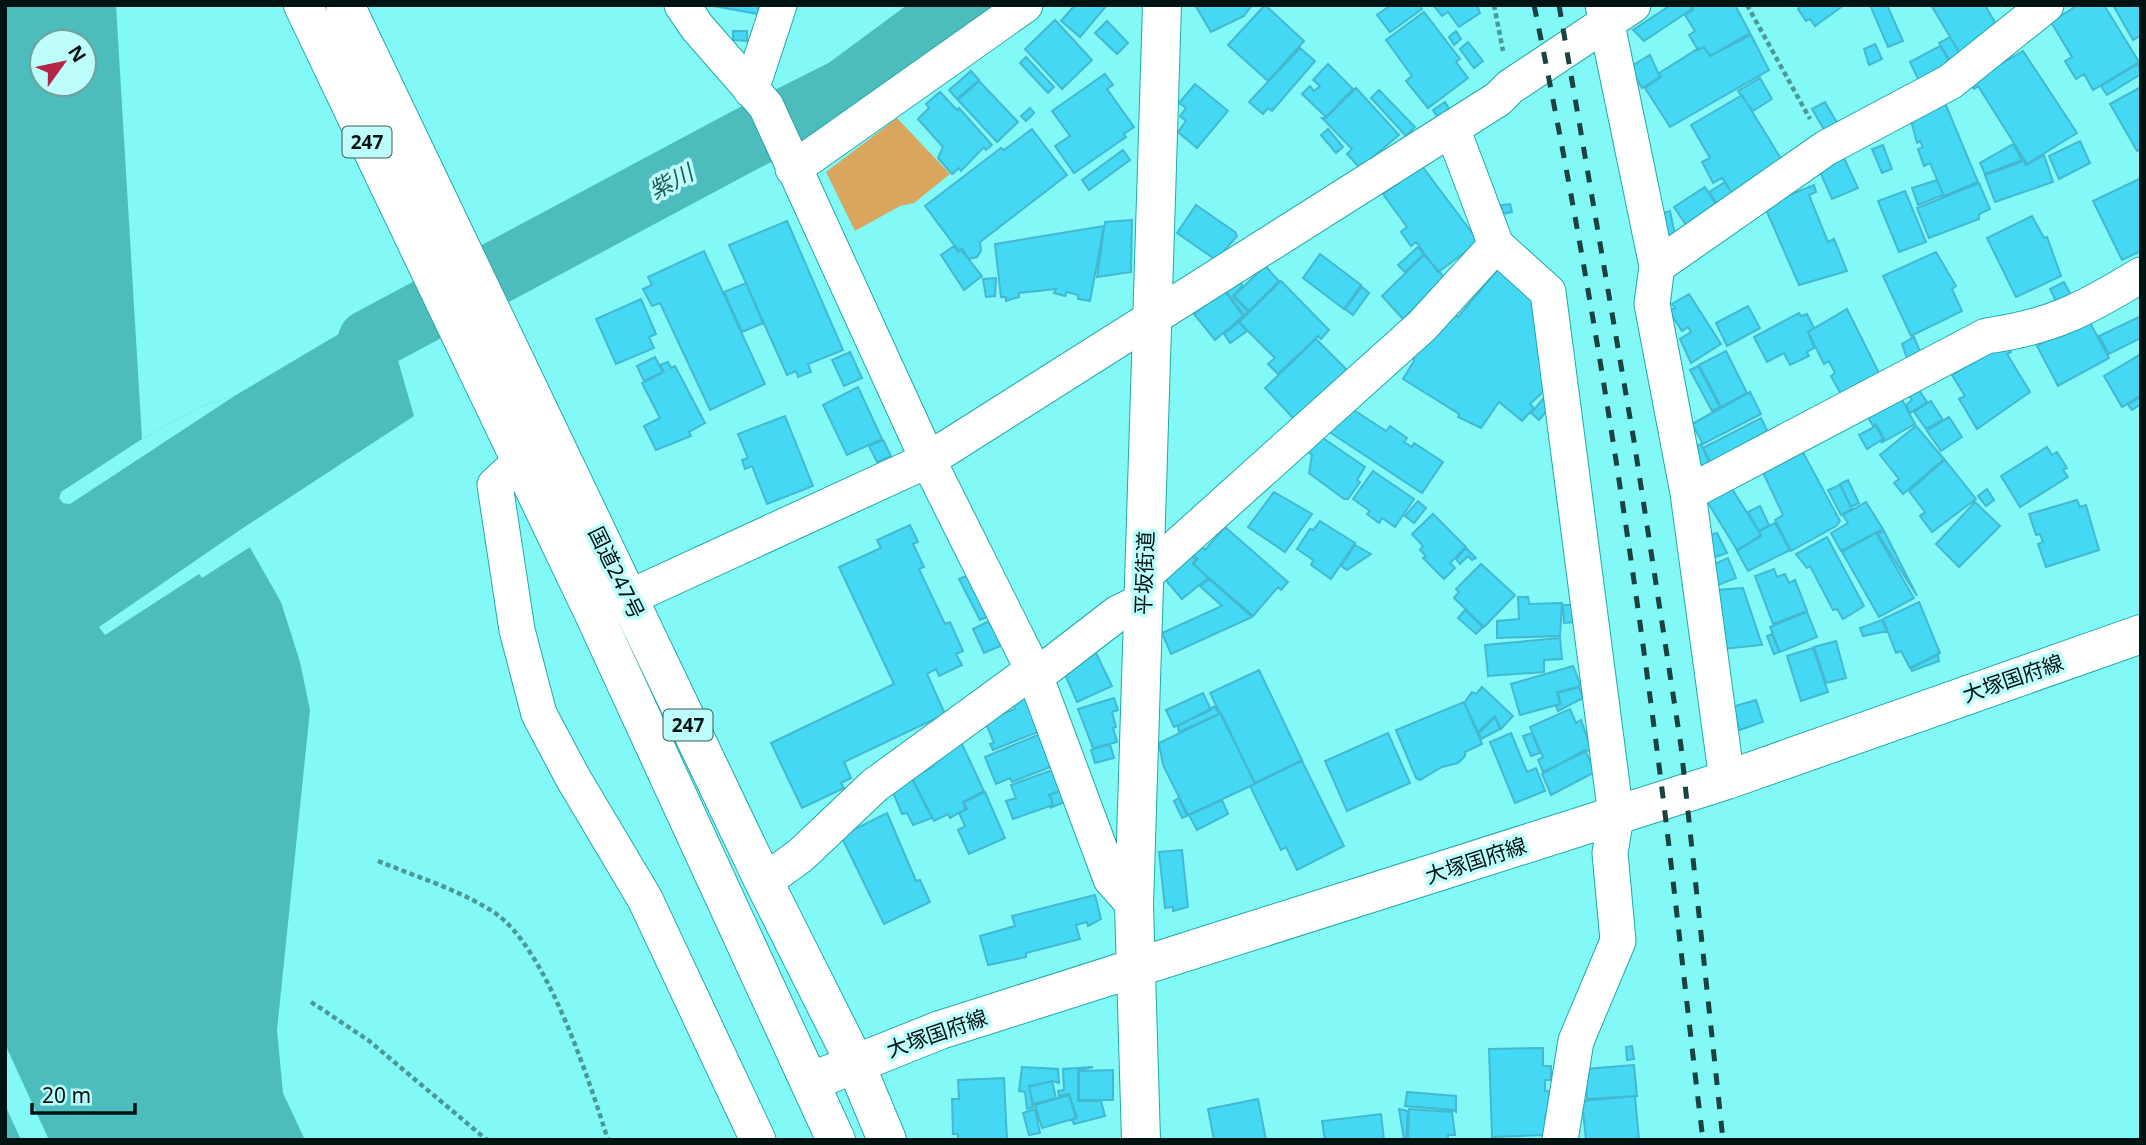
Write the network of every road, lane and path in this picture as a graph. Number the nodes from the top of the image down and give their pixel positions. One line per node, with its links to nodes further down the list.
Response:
1 (303, 5): 18 (main road, 国道247号 / 247)
2 (345, 5): 18 (main road, 国道247号 / 247)
3 (682, 5): 12 (street)
4 (779, 5): 12 (street)
5 (1025, 5): 15 (street)
6 (1162, 5): 20 (main road, 平坂街道)
7 (1494, 5): 11 (path)
8 (1747, 5): 14 (path)
9 (2046, 5): 14 (street)
10 (1614, 11): 11 (street); 17 (street)
11 (1510, 86): 13 (street)
12 (758, 98): 15 (street)
13 (1452, 128): 16 (street); 20 (street)
14 (1826, 148): 17 (street)
15 (789, 156): 21 (street)
16 (1496, 245): 24 (street); 29 (street)
17 (1657, 266): 23 (street)
18 (449, 270): 22 (main road, 国道247号 / 247); 25 (main road, 国道247号 / 247)
19 (2141, 275): 23 (street)
20 (1152, 320): 21 (street); 24 (main road, 平坂街道)
21 (928, 460): 25 (street); 27 (street)
22 (521, 461): 36 (main road, 国道247号 / 247); 39 (street)
23 (1688, 493): 28 (street)
24 (1144, 588): 27 (street); 32 (main road, 平坂街道)
25 (628, 598): 31 (main road, 国道247号 / 247)
26 (2141, 634): 28 (main road, 大塚国府線)
27 (1033, 670): 31 (street); 32 (street)
28 (1727, 780): 29 (main road, 大塚国府線)
29 (1616, 816): 33 (main road, 大塚国府線); 43 (street)
30 (378, 861): 38 (path)
31 (764, 882): 35 (main road, 国道247号 / 247)
32 (1134, 905): 33 (main road, 平坂街道)
33 (1138, 968): 35 (main road, 大塚国府線); 42 (main road, 平坂街道)
34 (311, 1002): 37 (path)
35 (855, 1063): 36 (main road, 大塚国府線); 41 (main road, 国道247号 / 247)
36 (810, 1082): 40 (main road, 国道247号 / 247)
37 (487, 1140)
38 (608, 1140)
39 (758, 1140)
40 (836, 1140)
41 (887, 1140)
42 (1141, 1140)
43 (1560, 1140)

